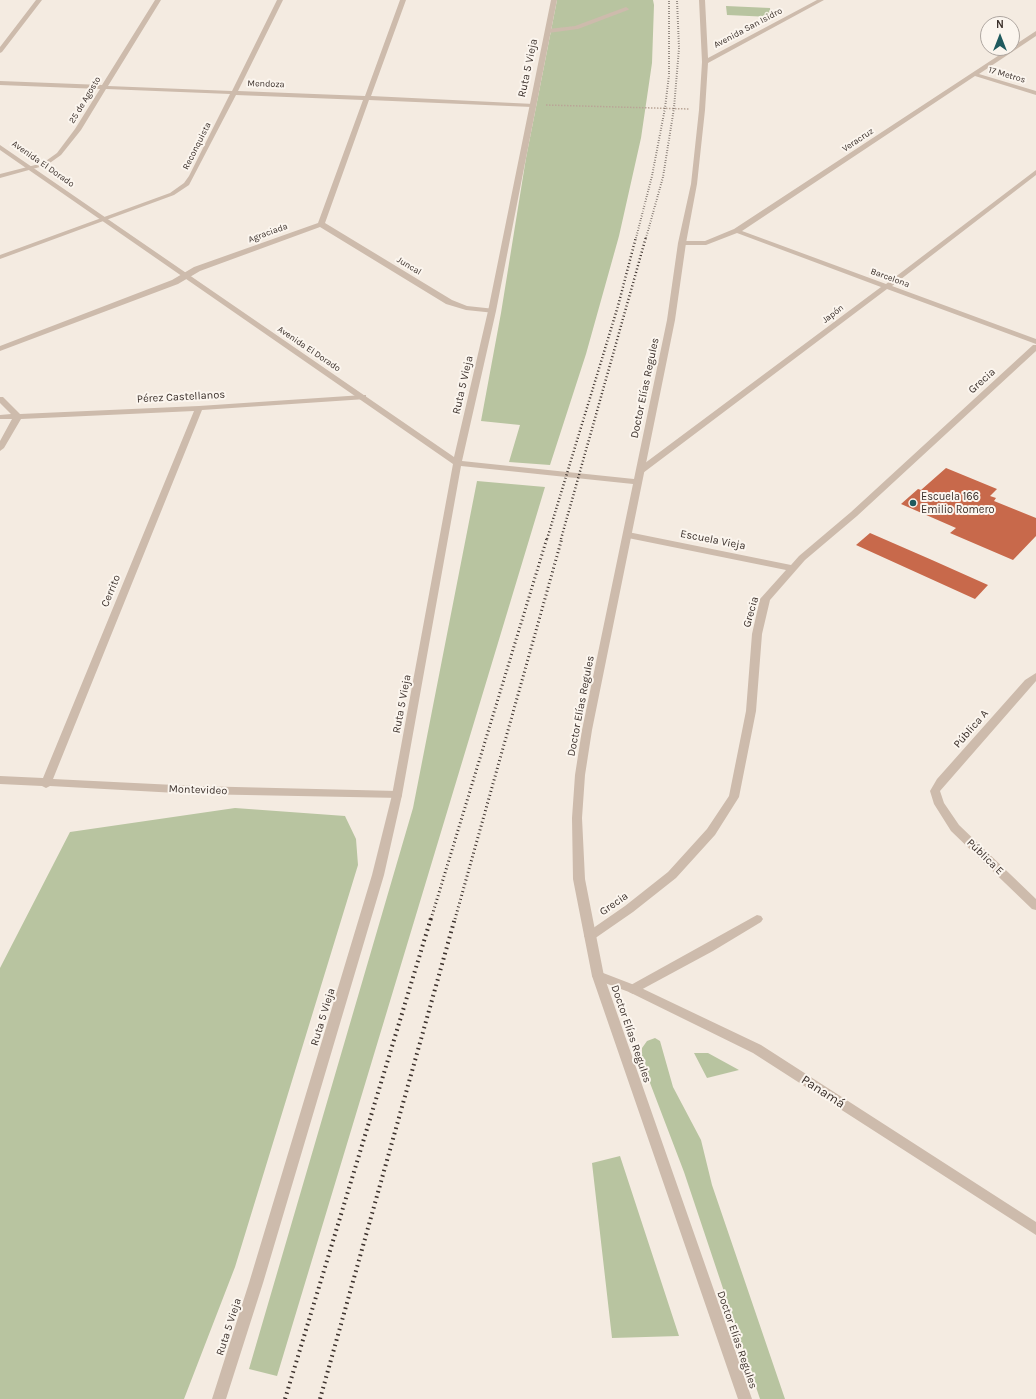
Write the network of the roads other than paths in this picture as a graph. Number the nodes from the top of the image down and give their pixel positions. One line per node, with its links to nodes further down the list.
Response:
1 (39, 0): 11 (street)
2 (158, 0): 15 (street, 25 de Agosto)
3 (280, 0): 16 (street, Reconquista)
4 (403, 0): 18 (street)
5 (554, 0): 9 (street, Ruta 5 Vieja)
6 (702, 0): 12 (street, Doctor Elías Regules)
7 (821, 0): 12 (street, Avenida San Isidro)
8 (626, 9): 9 (street)
9 (548, 31): 19 (street, Ruta 5 Vieja)
10 (1036, 33): 13 (street, Veracruz)
11 (0, 51)
12 (705, 62): 27 (street, Doctor Elías Regules)
13 (973, 74): 17 (street, 17 Metros); 26 (street, Veracruz)
14 (0, 83): 15 (street, Mendoza)
15 (103, 87): 16 (street, Mendoza); 21 (street, 25 de Agosto)
16 (234, 92): 18 (street, Mendoza); 24 (street, Reconquista)
17 (1036, 93)
18 (366, 97): 19 (street, Mendoza); 25 (street)
19 (532, 105): 31 (street, Ruta 5 Vieja)
20 (0, 147): 21 (street, Avenida El Dorado)
21 (30, 168): 23 (street, 25 de Agosto); 24 (street, Avenida El Dorado)
22 (1036, 172): 30 (street, Japón)
23 (0, 176)
24 (104, 220): 28 (street, Reconquista); 29 (street, Avenida El Dorado)
25 (321, 224): 29 (street, Agraciada); 31 (street, Juncal)
26 (737, 231): 27 (street, Veracruz); 30 (street, Barcelona)
27 (682, 243): 42 (street, Doctor Elías Regules)
28 (0, 258)
29 (185, 276): 34 (street, Agraciada); 35 (street, Avenida El Dorado)
30 (886, 287): 32 (street, Barcelona); 42 (street, Japón)
31 (492, 311): 41 (street, Ruta 5 Vieja)
32 (1036, 342)
33 (1036, 347): 45 (street, Grecia)
34 (0, 349)
35 (363, 397): 37 (street, Pérez Castellanos); 41 (street, Avenida El Dorado)
36 (0, 399): 38 (street)
37 (199, 408): 38 (street, Pérez Castellanos); 48 (street, Cerrito)
38 (18, 416): 39 (street, Pérez Castellanos); 40 (street)
39 (0, 417)
40 (0, 448)
41 (457, 463): 43 (street, Avenida El Dorado); 49 (street, Ruta 5 Vieja)
42 (640, 470): 43 (street, Doctor Elías Regules)
43 (638, 482): 44 (street, Doctor Elías Regules)
44 (628, 535): 45 (street, Escuela Vieja); 53 (street, Doctor Elías Regules)
45 (793, 568): 53 (street, Grecia)
46 (1036, 676): 50 (street, Pública A)
47 (0, 780): 48 (street, Montevideo)
48 (46, 784): 49 (street, Montevideo)
49 (397, 795): 57 (street, Ruta 5 Vieja)
50 (939, 804): 51 (street, Pública E)
51 (1036, 906)
52 (757, 919): 55 (street)
53 (590, 936): 54 (street, Doctor Elías Regules)
54 (598, 976): 55 (street, Panamá); 58 (street, Doctor Elías Regules)
55 (634, 989): 56 (street, Panamá)
56 (1036, 1229)
57 (219, 1399)
58 (746, 1399)

